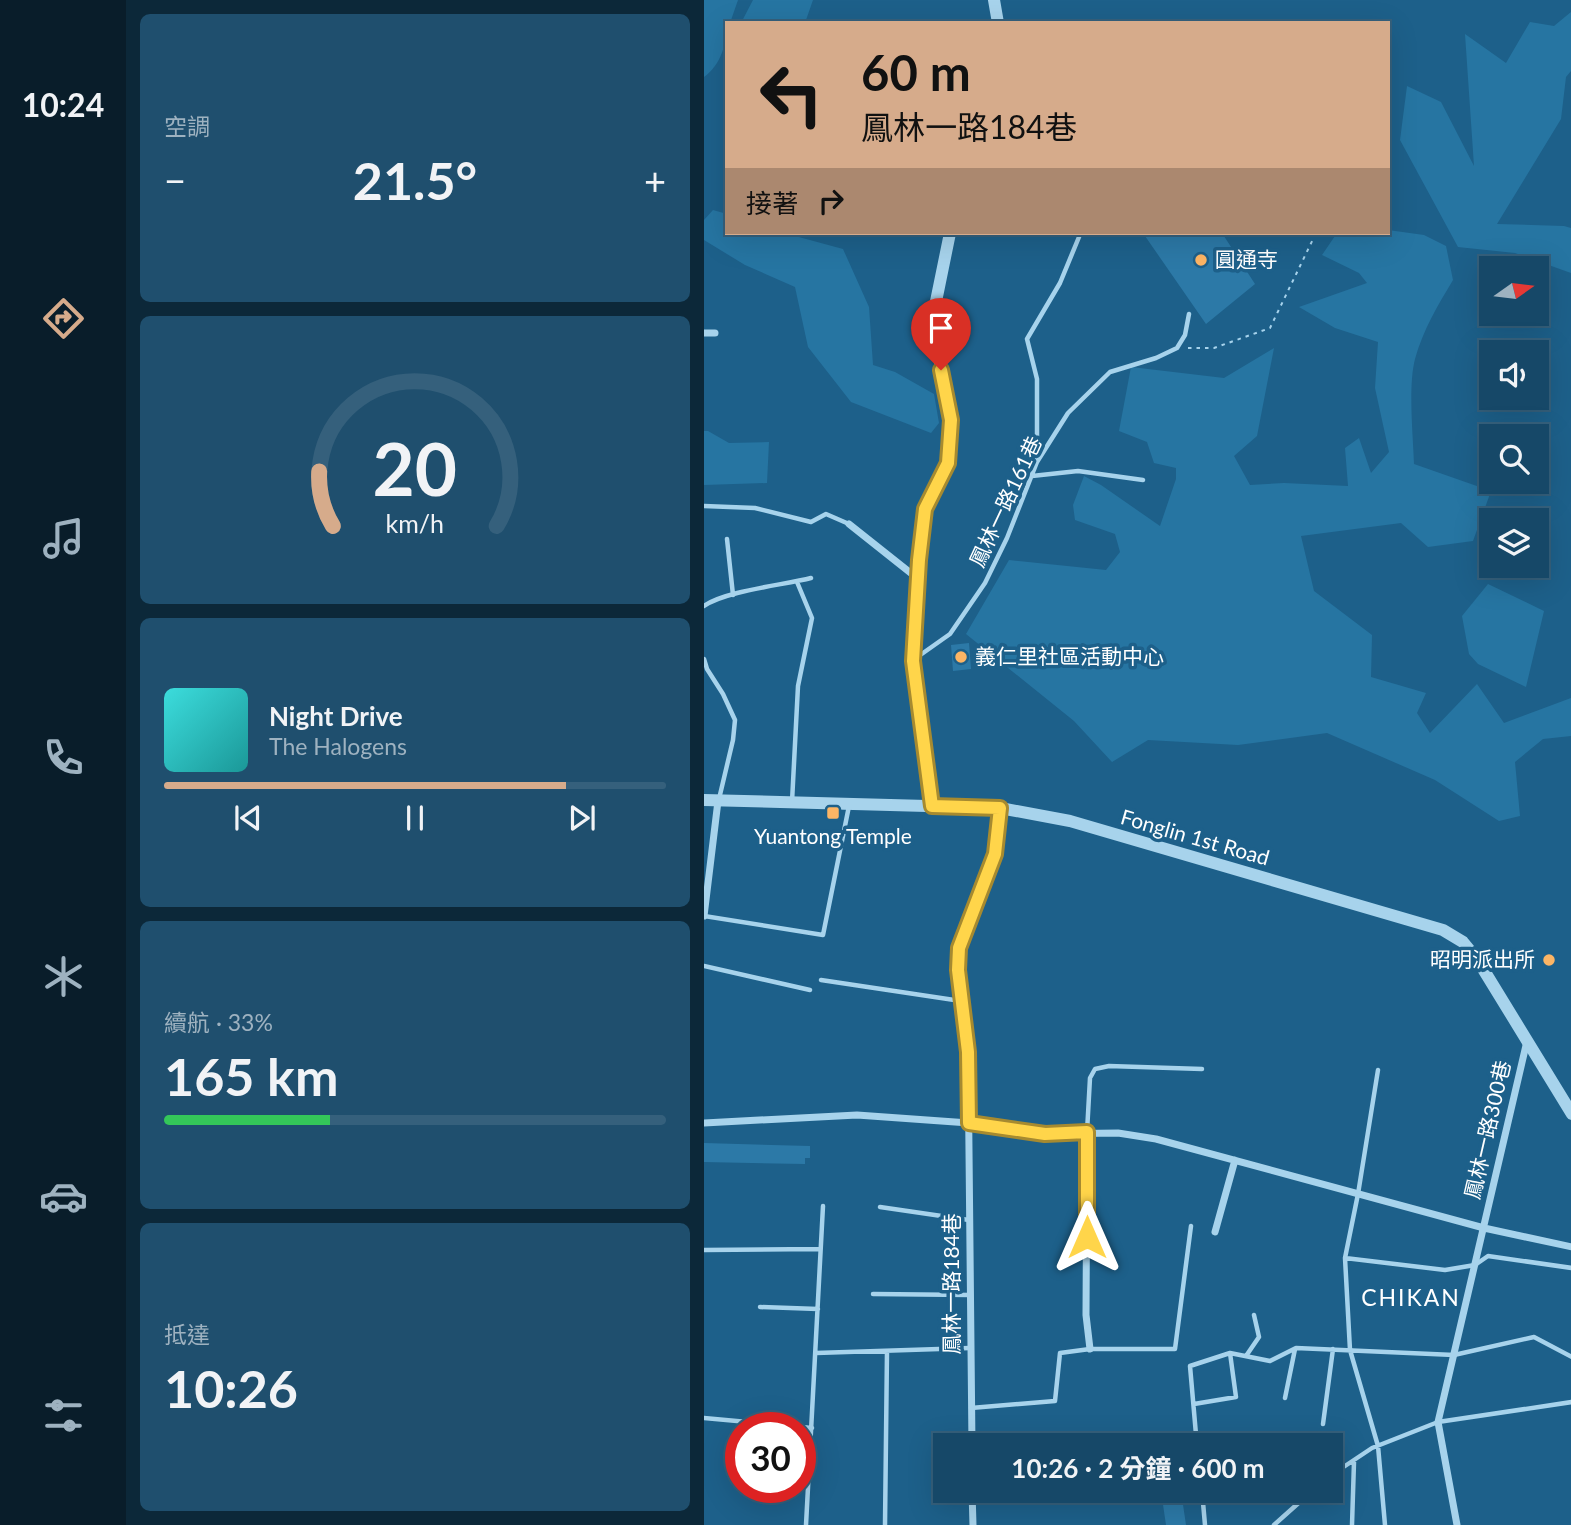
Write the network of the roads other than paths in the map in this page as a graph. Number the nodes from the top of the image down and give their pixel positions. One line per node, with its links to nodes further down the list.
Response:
1 (993, 0): 2 (street)
2 (998, 21)
3 (950, 235): 15 (street)
4 (1079, 237): 8 (lane)
5 (1189, 314): 8 (lane, 鳳林一路161巷)
6 (715, 332): 7 (street)
7 (704, 334)
8 (1037, 461): 9 (lane, 鳳林一路161巷)
9 (1031, 476): 10 (lane); 20 (lane, 鳳林一路161巷)
10 (1143, 480)
11 (704, 506): 12 (lane)
12 (849, 524): 15 (street)
13 (727, 539): 17 (lane)
14 (811, 578): 16 (lane)
15 (918, 578): 20 (street)
16 (797, 582): 17 (lane); 23 (lane)
17 (733, 594): 18 (lane)
18 (704, 606)
19 (704, 659): 22 (lane)
20 (913, 661): 25 (street)
21 (704, 800): 22 (street, Fonglin 1st Road)
22 (719, 801): 23 (street, Fonglin 1st Road); 27 (street)
23 (792, 803): 24 (street, Fonglin 1st Road)
24 (849, 805): 25 (street, Fonglin 1st Road); 27 (lane)
25 (932, 806): 26 (street, Fonglin 1st Road)
26 (1000, 808): 31 (street, 鳳林一路184巷); 32 (street, Fonglin 1st Road)
27 (704, 916)
28 (704, 966): 30 (lane)
29 (821, 980): 31 (lane)
30 (810, 990)
31 (961, 1001): 37 (street, 鳳林一路184巷)
32 (1527, 1040): 35 (street, Fonglin 1st Road); 45 (street, 鳳林一路300巷)
33 (1202, 1069): 38 (lane)
34 (1378, 1070): 40 (lane)
35 (1571, 1114)
36 (704, 1123): 37 (street)
37 (969, 1123): 38 (street); 43 (street, 鳳林一路184巷)
38 (1087, 1132): 39 (street); 60 (street)
39 (1235, 1160): 40 (street, 鳳林一路300巷); 46 (street)
40 (1358, 1194): 45 (street, 鳳林一路300巷); 50 (lane)
41 (823, 1206): 48 (lane)
42 (880, 1207): 43 (lane)
43 (969, 1220): 54 (street, 鳳林一路184巷)
44 (1191, 1226): 60 (lane)
45 (1484, 1228): 47 (street, 鳳林一路300巷); 51 (street, 鳳林一路300巷)
46 (1214, 1232)
47 (1571, 1247)
48 (820, 1249): 49 (lane); 56 (lane)
49 (704, 1250)
50 (1345, 1258): 51 (lane); 62 (lane)
51 (1475, 1265): 52 (lane); 66 (street, 鳳林一路300巷)
52 (1571, 1269)
53 (873, 1294): 54 (lane)
54 (970, 1295): 58 (street, 鳳林一路184巷)
55 (760, 1307): 56 (lane)
56 (818, 1309): 64 (lane)
57 (1254, 1315): 67 (lane)
58 (970, 1348): 63 (lane); 72 (street, 鳳林一路184巷)
59 (1296, 1348): 61 (lane); 67 (lane); 69 (lane)
60 (1090, 1349): 72 (lane)
61 (1333, 1349): 62 (lane); 77 (lane)
62 (1350, 1350): 66 (lane); 80 (lane)
63 (887, 1351): 64 (lane); 88 (lane)
64 (816, 1353): 73 (lane)
65 (1230, 1353): 67 (lane); 71 (lane); 71 (lane)
66 (1454, 1355): 68 (lane); 76 (street, 鳳林一路300巷)
67 (1246, 1356)
68 (1571, 1357)
69 (1285, 1398)
70 (1571, 1402): 76 (lane)
71 (1194, 1404): 79 (lane)
72 (971, 1408): 78 (street, 鳳林一路184巷)
73 (813, 1412)
74 (704, 1418): 75 (lane)
75 (725, 1420)
76 (1438, 1422): 80 (lane); 94 (street)
77 (1323, 1424)
78 (972, 1433)
79 (1197, 1433)
80 (1378, 1446): 81 (lane); 93 (lane)
81 (1354, 1461): 82 (lane); 92 (lane)
82 (1343, 1468)
83 (807, 1503): 87 (lane)
84 (972, 1503): 89 (street)
85 (1203, 1503): 90 (lane)
86 (1299, 1503): 91 (lane)
87 (806, 1525)
88 (885, 1525)
89 (973, 1525)
90 (1205, 1525)
91 (1274, 1525)
92 (1352, 1525)
93 (1385, 1525)
94 (1457, 1525)

